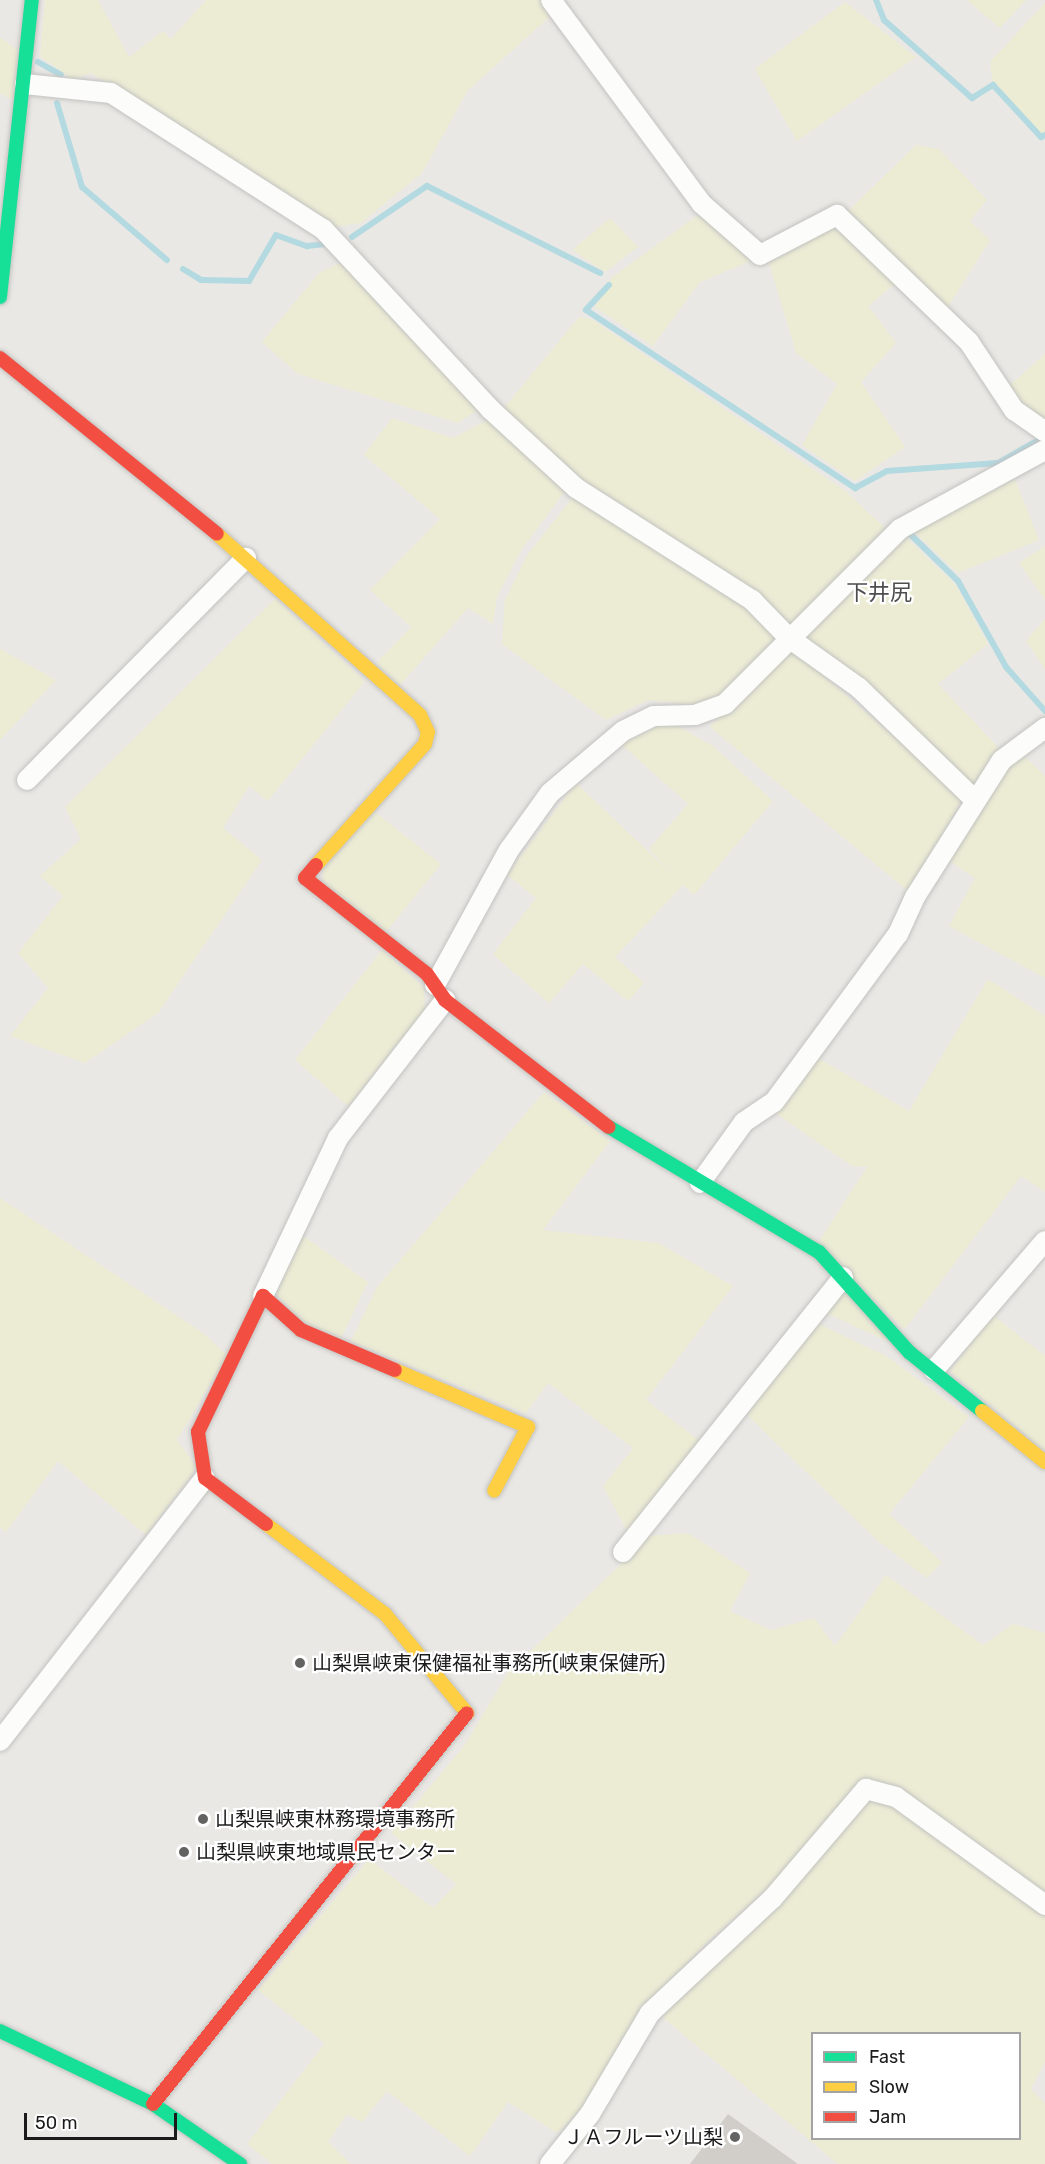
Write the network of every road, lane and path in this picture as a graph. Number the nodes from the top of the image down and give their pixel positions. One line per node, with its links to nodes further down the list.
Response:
1 (32, 0): 3 (street)
2 (551, 0): 6 (street)
3 (25, 84): 4 (street); 9 (street)
4 (0, 297)
5 (0, 358): 8 (street)
6 (1039, 428)
7 (1045, 450): 9 (street)
8 (246, 558): 11 (street); 13 (street)
9 (789, 638): 12 (street); 13 (street)
10 (1045, 728): 12 (street)
11 (27, 780)
12 (974, 799): 14 (street)
13 (440, 993): 14 (street); 17 (street)
14 (700, 1183): 16 (street)
15 (1045, 1241): 18 (street)
16 (843, 1277): 18 (street); 22 (street)
17 (264, 1296): 20 (street); 21 (street)
18 (934, 1370): 19 (street)
19 (1045, 1462)
20 (206, 1478): 23 (street); 26 (street)
21 (494, 1491)
22 (622, 1552)
23 (0, 1741)
24 (1045, 1905): 28 (street)
25 (0, 2031): 26 (street)
26 (153, 2104): 27 (street)
27 (240, 2164)
28 (550, 2164)

